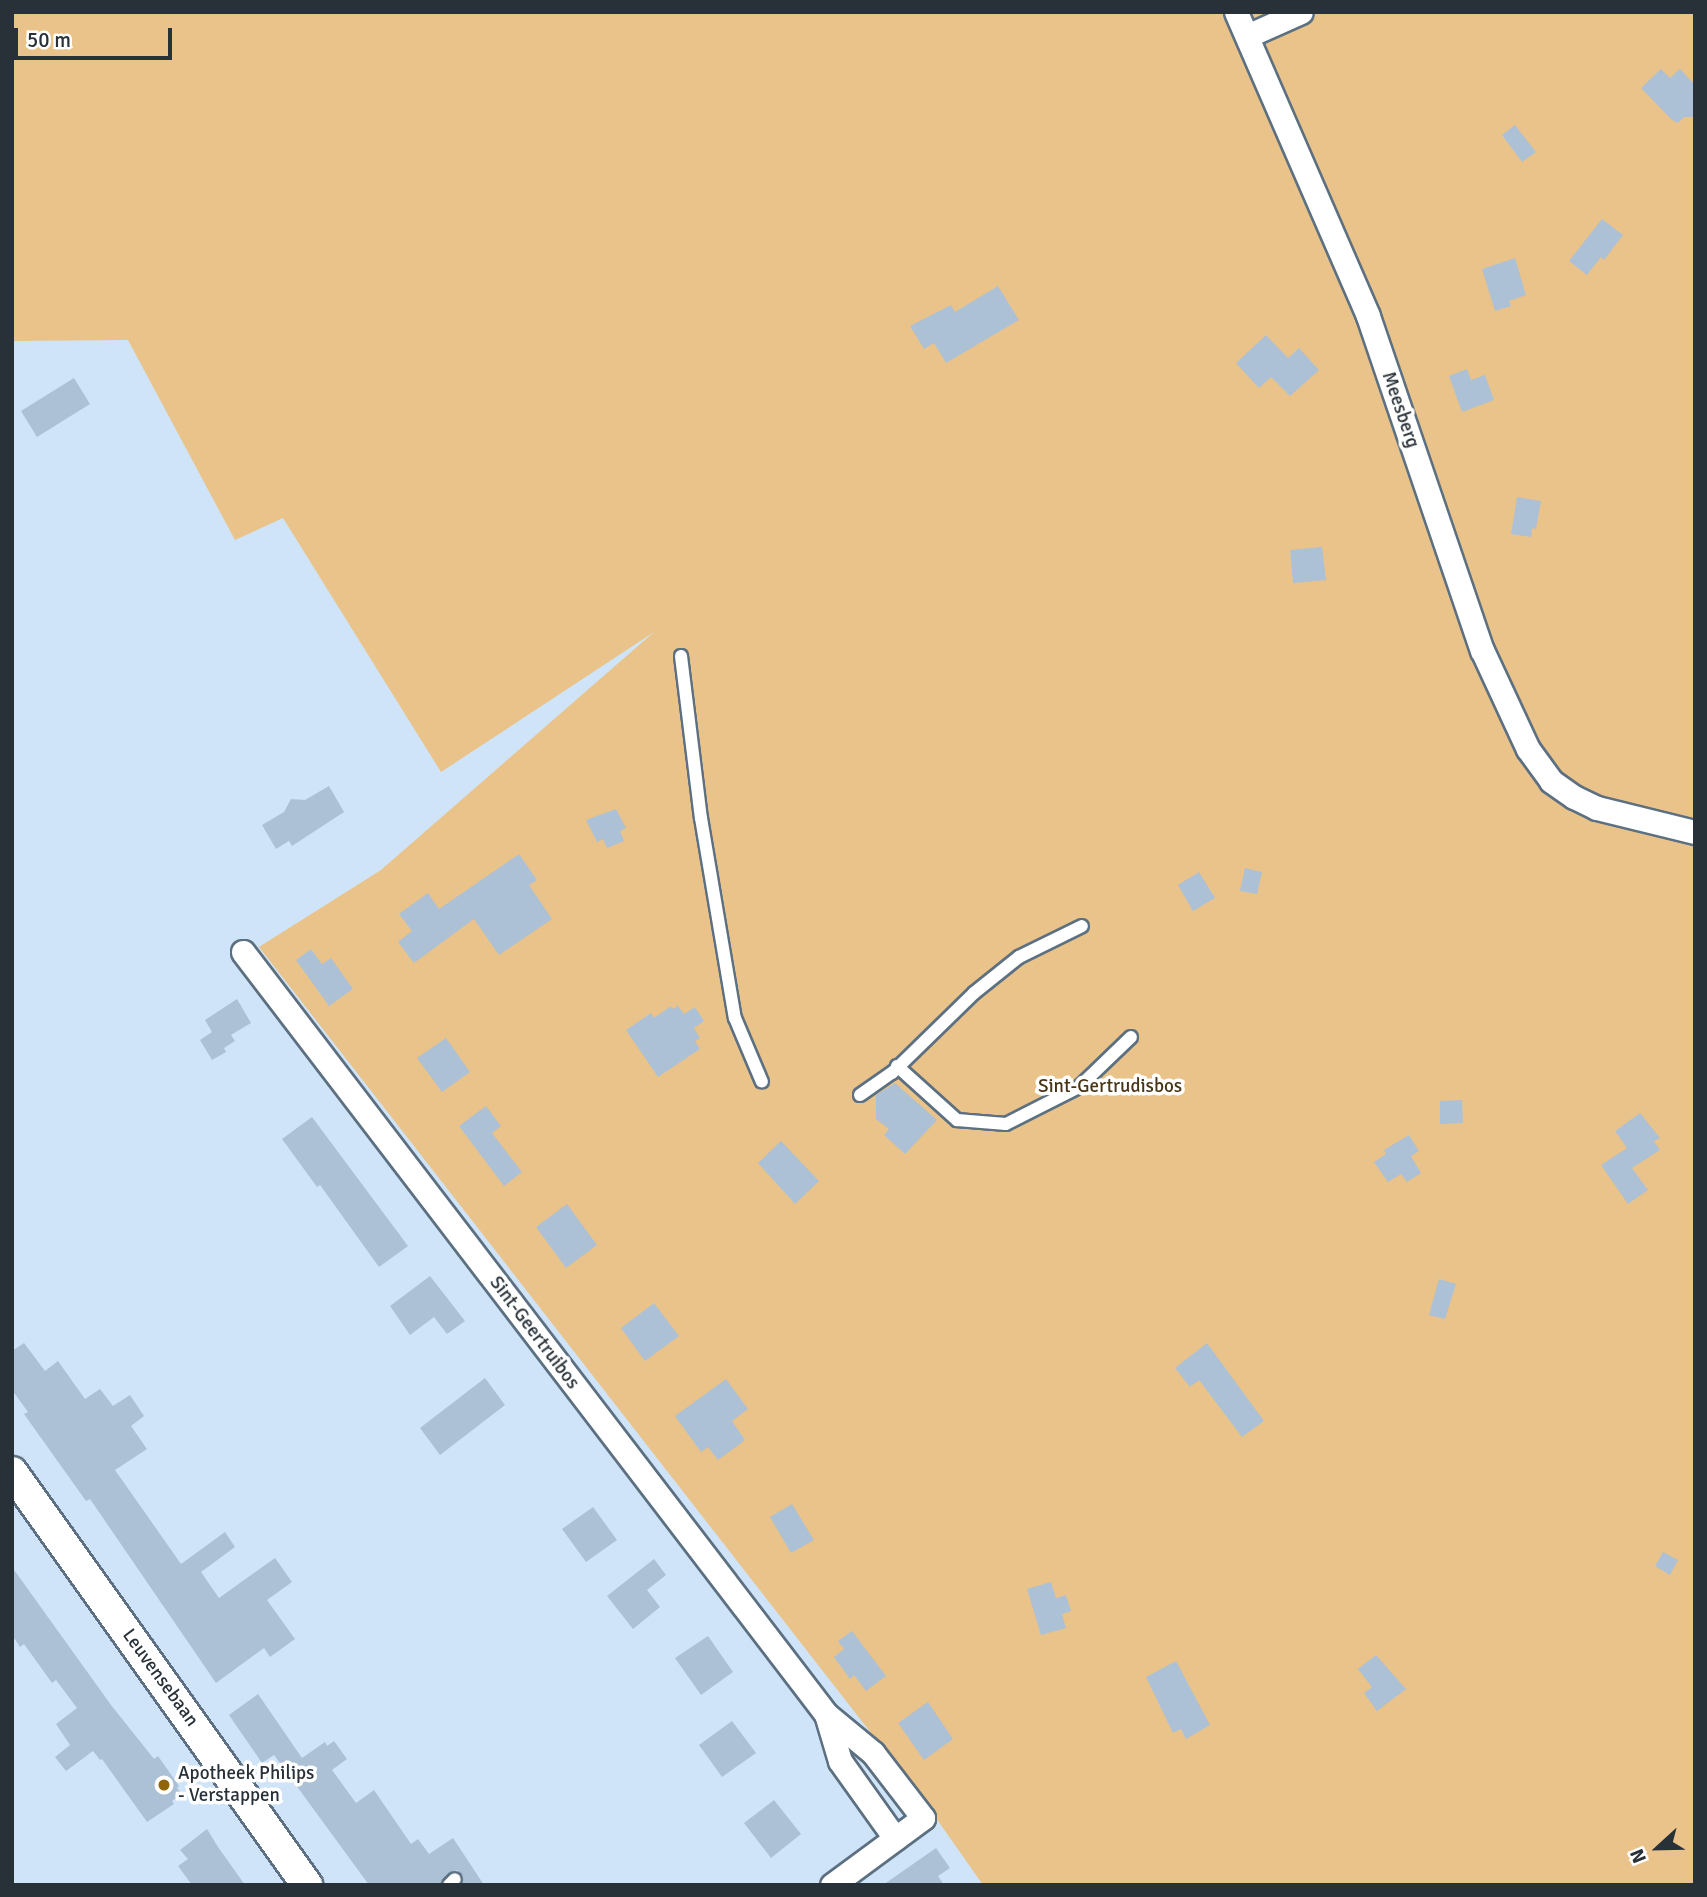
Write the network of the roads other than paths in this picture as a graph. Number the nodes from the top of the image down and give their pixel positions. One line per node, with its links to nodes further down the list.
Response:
1 (1236, 12): 3 (street, Meesberg)
2 (1301, 12): 3 (street)
3 (1247, 36): 5 (street, Meesberg)
4 (681, 656): 10 (lane)
5 (1695, 832)
6 (1082, 926): 9 (lane)
7 (243, 952): 13 (street, Sint-Geertruibos)
8 (1132, 1037): 9 (lane)
9 (897, 1066): 11 (lane)
10 (762, 1082)
11 (860, 1095)
12 (12, 1472): 15 (street, Leuvensebaan)
13 (826, 1714): 14 (street, Sint-Geertruibos); 14 (street, Sint-Geertruibos)
14 (895, 1838): 16 (street, Sint-Geertruibos)
15 (307, 1885)
16 (832, 1885)

